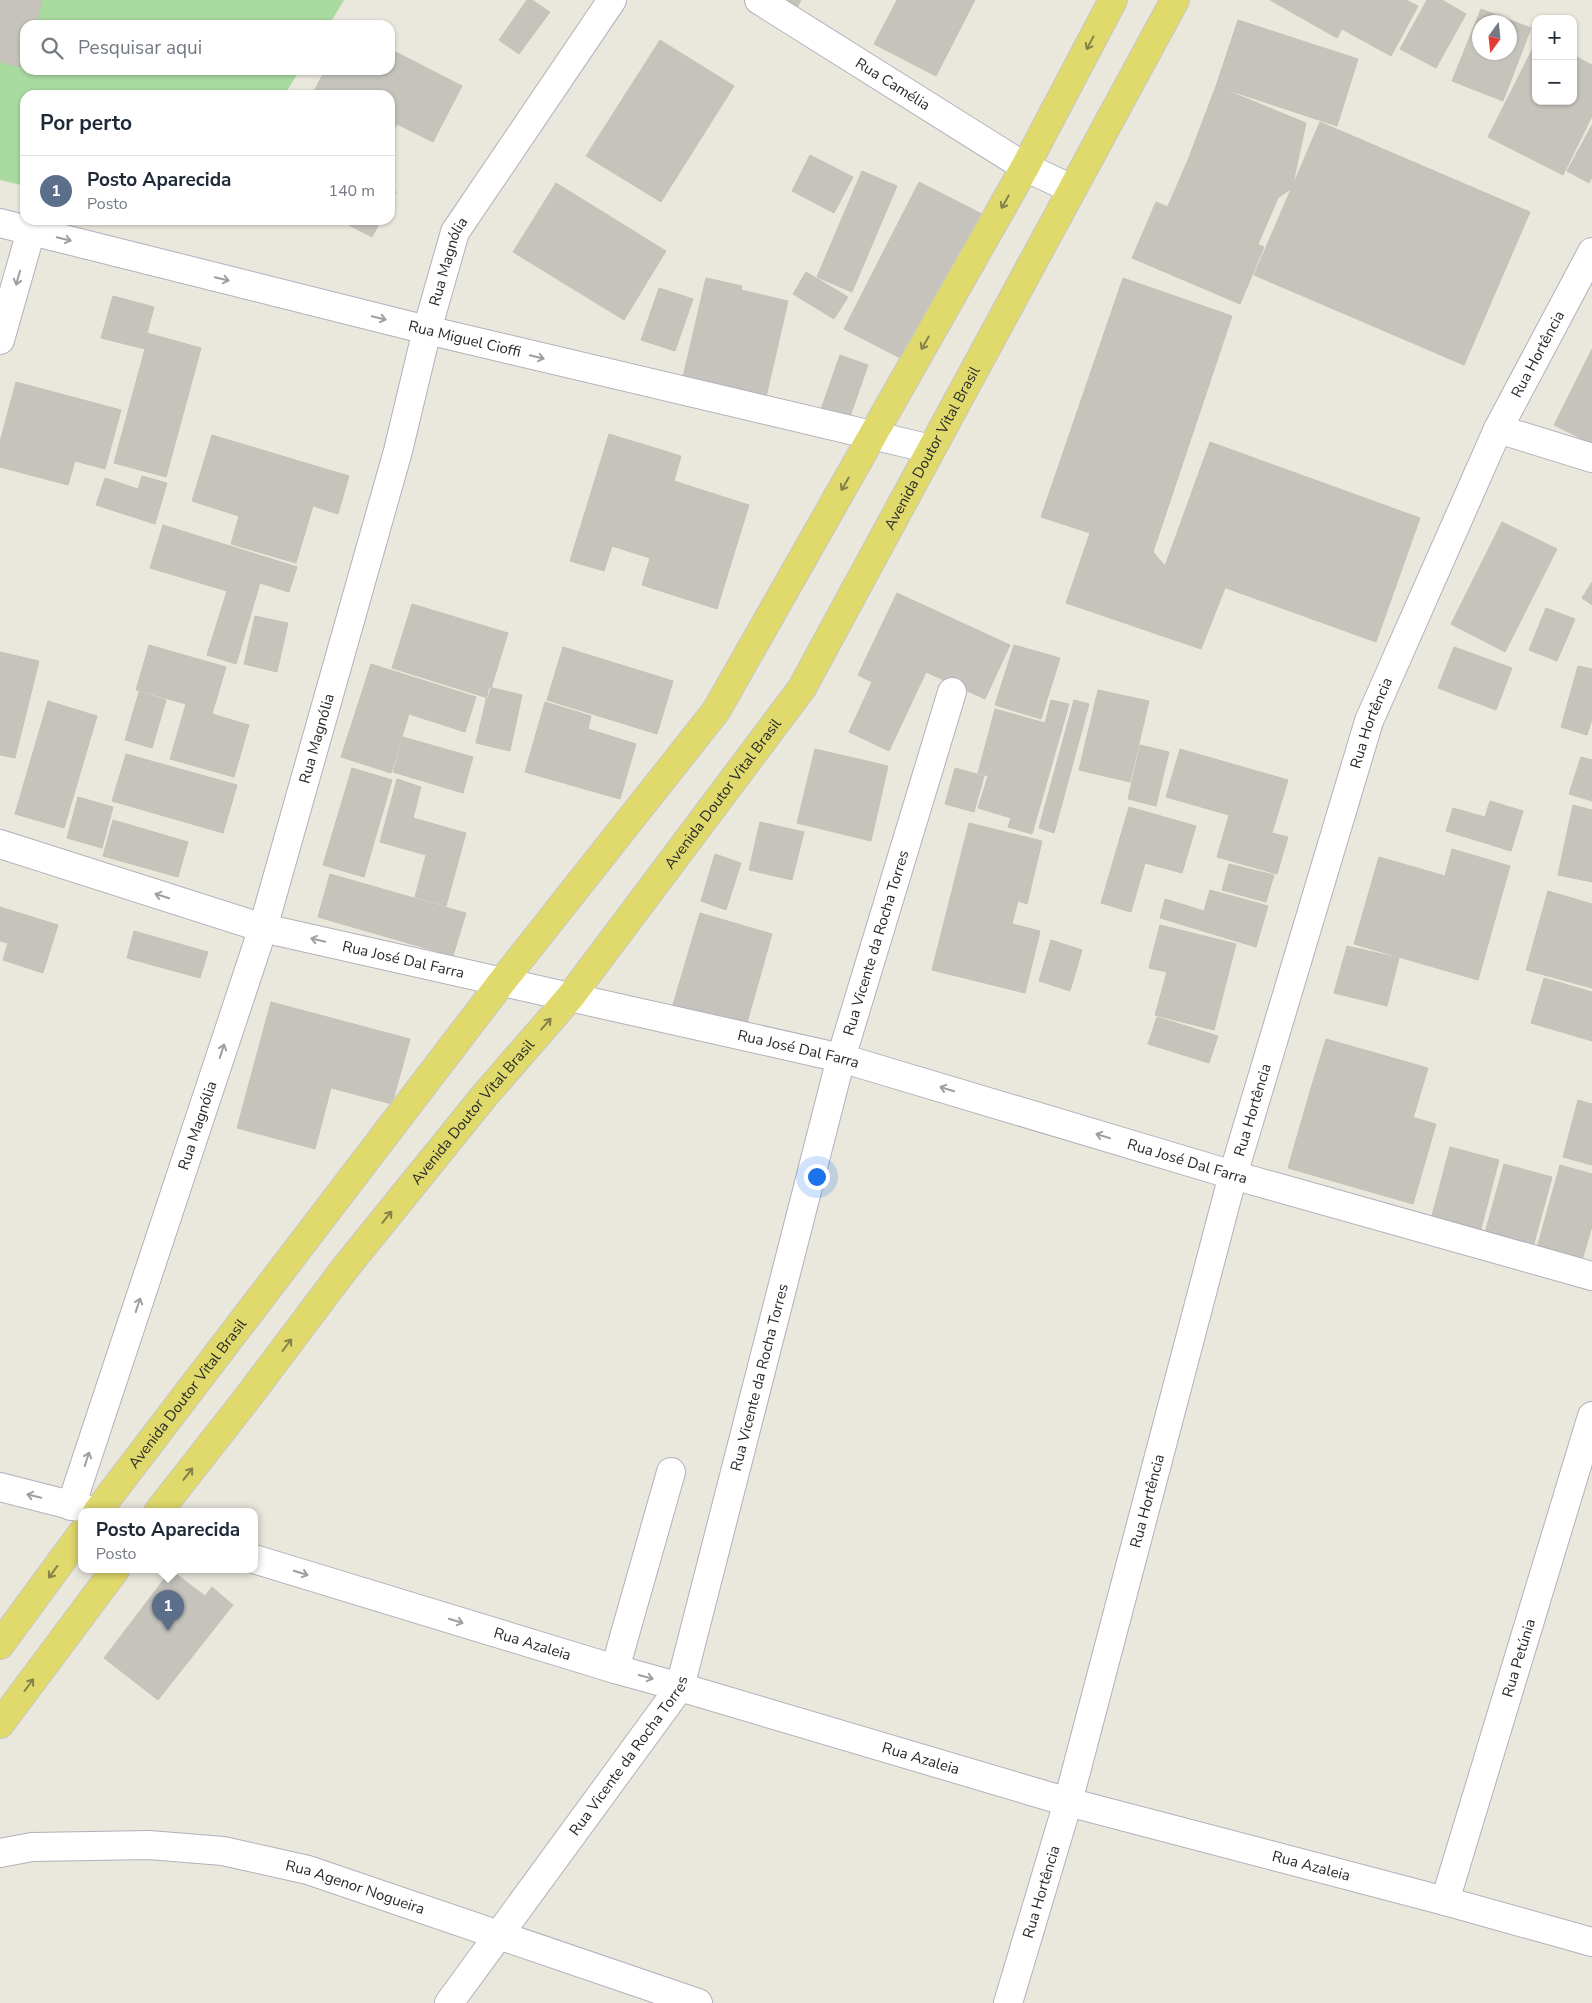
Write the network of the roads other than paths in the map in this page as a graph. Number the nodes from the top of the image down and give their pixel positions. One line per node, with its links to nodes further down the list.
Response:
1 (612, 0): 10 (street, Rua Magnólia)
2 (759, 0): 5 (street, Rua Camélia)
3 (1113, 0): 5 (main road, Avenida Doutor Vital Brasil, one-way to 5)
4 (1176, 0): 6 (main road, Avenida Doutor Vital Brasil)
5 (1025, 167): 6 (street, Rua Camélia); 13 (main road, Avenida Doutor Vital Brasil, one-way to 13)
6 (1072, 189): 14 (main road, Avenida Doutor Vital Brasil)
7 (0, 222): 8 (street, Rua Miguel Cioffi)
8 (32, 231): 10 (street, Rua Miguel Cioffi, one-way to 10); 11 (street, one-way to 11)
9 (1592, 252): 12 (street, Rua Hortência)
10 (427, 330): 13 (street, Rua Miguel Cioffi, one-way to 13); 18 (street, Rua Magnólia)
11 (0, 340)
12 (1498, 429): 15 (street); 22 (street, Rua Hortência)
13 (872, 436): 14 (street, Rua Miguel Cioffi); 19 (main road, Avenida Doutor Vital Brasil, one-way to 19)
14 (931, 449): 20 (main road, Avenida Doutor Vital Brasil)
15 (1592, 458)
16 (952, 692): 21 (street, Rua Vicente da Rocha Torres)
17 (0, 844): 18 (street, Rua José Dal Farra, one-way to 17)
18 (263, 928): 19 (street, Rua José Dal Farra, one-way to 18); 28 (street, Rua Magnólia, one-way to 18)
19 (501, 983): 20 (street, Rua José Dal Farra); 29 (main road, Avenida Doutor Vital Brasil)
20 (571, 996): 21 (street, Rua José Dal Farra); 30 (main road, Avenida Doutor Vital Brasil, one-way to 20)
21 (841, 1058): 22 (street, Rua José Dal Farra, one-way to 21); 36 (street, Rua Vicente da Rocha Torres)
22 (1233, 1176): 23 (street, Rua José Dal Farra); 38 (street, Rua Hortência)
23 (1592, 1276)
24 (1592, 1416): 40 (street, Rua Petúnia)
25 (671, 1472): 35 (street)
26 (0, 1488): 27 (street, one-way to 26)
27 (83, 1508)
28 (92, 1508)
29 (93, 1508)
30 (161, 1508)
31 (78, 1538): 34 (main road, one-way to 34)
32 (258, 1560): 35 (street, Rua Azaleia, one-way to 35)
33 (113, 1573): 37 (main road, one-way to 33)
34 (0, 1645)
35 (614, 1669): 36 (street, Rua Azaleia, one-way to 36)
36 (680, 1687): 38 (street, Rua Azaleia); 41 (street, Rua Vicente da Rocha Torres)
37 (0, 1724)
38 (1068, 1802): 40 (street, Rua Azaleia); 45 (street, Rua Hortência)
39 (0, 1853): 41 (street, Rua Agenor Nogueira)
40 (1445, 1901): 42 (street, Rua Azaleia)
41 (499, 1934): 43 (street, Rua Vicente da Rocha Torres); 44 (street, Rua Agenor Nogueira)
42 (1592, 1942)
43 (449, 2003)
44 (698, 2003)
45 (1008, 2003)

